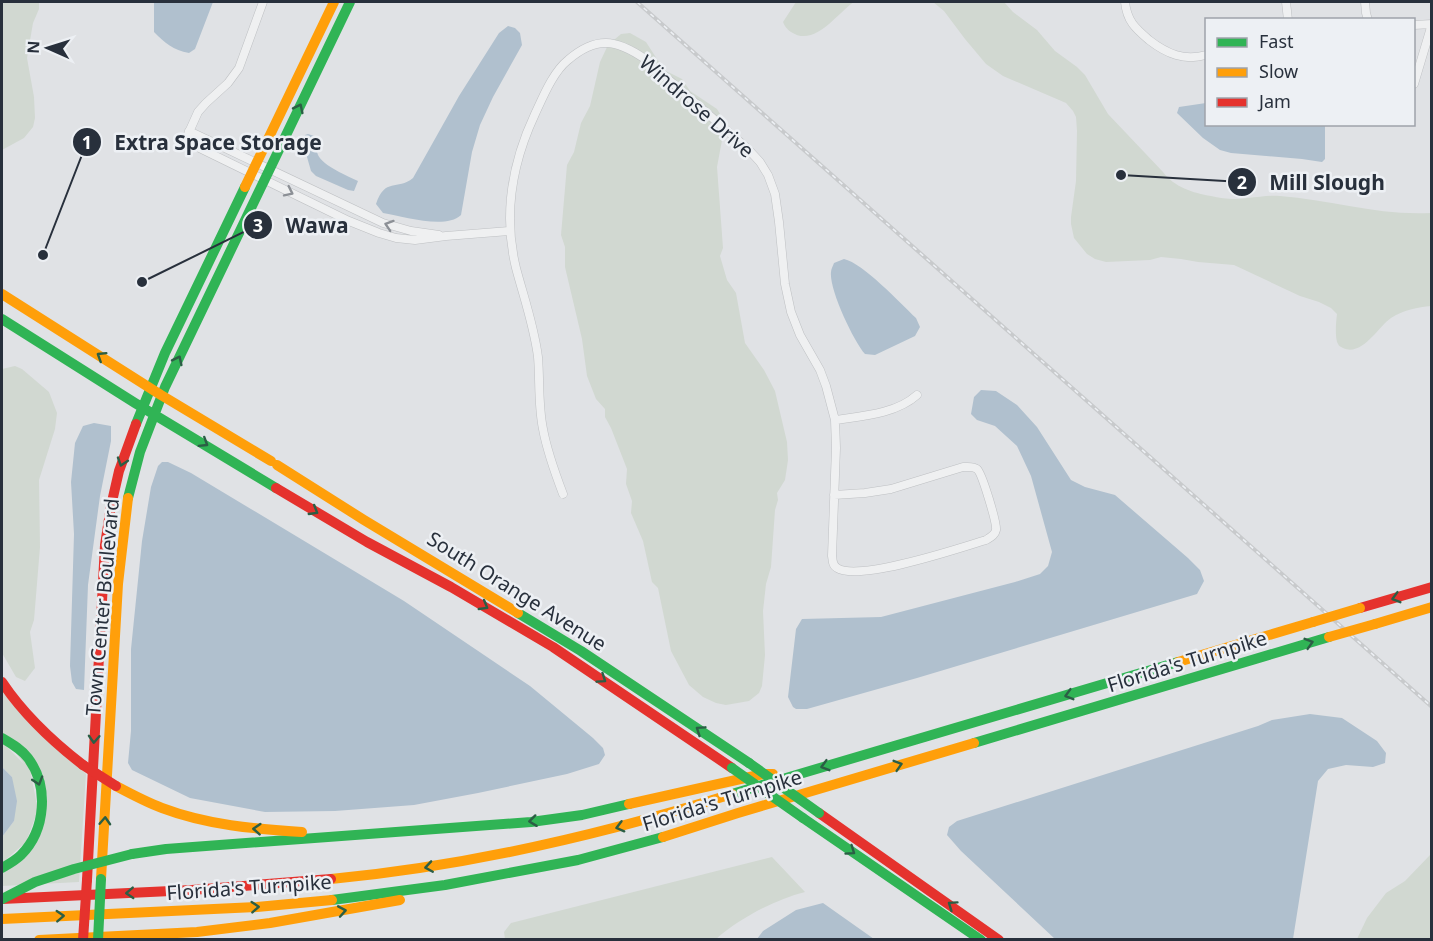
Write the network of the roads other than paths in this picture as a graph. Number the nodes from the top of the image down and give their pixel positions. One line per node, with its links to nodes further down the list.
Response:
1 (263, 2): 13 (street)
2 (334, 2): 14 (main road, Town Center Boulevard)
3 (350, 2): 15 (main road, Town Center Boulevard, one-way to 3)
4 (1125, 2): 11 (street)
5 (1286, 2): 7 (street)
6 (1365, 2): 8 (street)
7 (1288, 18)
8 (1367, 18)
9 (1431, 24): 10 (street); 12 (street)
10 (1415, 25)
11 (1205, 56)
12 (1415, 77)
13 (189, 131): 14 (street); 14 (street)
14 (254, 168): 15 (street); 16 (street); 23 (main road, Town Center Boulevard)
15 (269, 169): 16 (main road, Town Center Boulevard); 17 (street)
16 (264, 180): 18 (street, one-way to 18); 24 (main road, Town Center Boulevard, one-way to 16)
17 (355, 210): 18 (street); 20 (street, one-way to 17)
18 (349, 221): 20 (street)
19 (509, 231): 20 (street); 28 (street, Windrose Drive); 29 (street, Windrose Drive)
20 (446, 236)
21 (2, 294): 23 (main road, South Orange Avenue, one-way to 21)
22 (2, 319): 26 (main road, South Orange Avenue)
23 (150, 387): 24 (main road, South Orange Avenue); 26 (main road, Town Center Boulevard)
24 (161, 395): 27 (main road, Town Center Boulevard); 47 (main road, South Orange Avenue, one-way to 24, bridge)
25 (917, 395): 28 (street)
26 (142, 407): 27 (main road, South Orange Avenue); 43 (main road, Town Center Boulevard, one-way to 43, bridge)
27 (154, 413): 44 (main road, Town Center Boulevard, one-way to 27, bridge); 46 (main road, South Orange Avenue, one-way to 46, bridge)
28 (835, 420): 30 (street, Windrose Drive)
29 (563, 494)
30 (834, 495): 30 (street, Windrose Drive)
31 (1431, 587): 35 (main road, Florida's Turnpike, one-way to 35, bridge)
32 (1431, 607): 37 (main road, Florida's Turnpike, one-way to 32, bridge)
33 (2, 682): 36 (main road, one-way to 33, bridge)
34 (2, 738): 38 (main road, one-way to 38)
35 (796, 775): 36 (main road, one-way to 36); 39 (main road, Florida's Turnpike, one-way to 39)
36 (379, 834): 39 (main road, bridge)
37 (578, 860): 40 (main road, Florida's Turnpike, one-way to 37); 41 (main road, one-way to 37)
38 (2, 868)
39 (2, 899)
40 (2, 919)
41 (138, 936): 42 (main road); 45 (main road)
42 (39, 939)
43 (83, 939)
44 (98, 939)
45 (110, 939)
46 (981, 939)
47 (999, 939)

